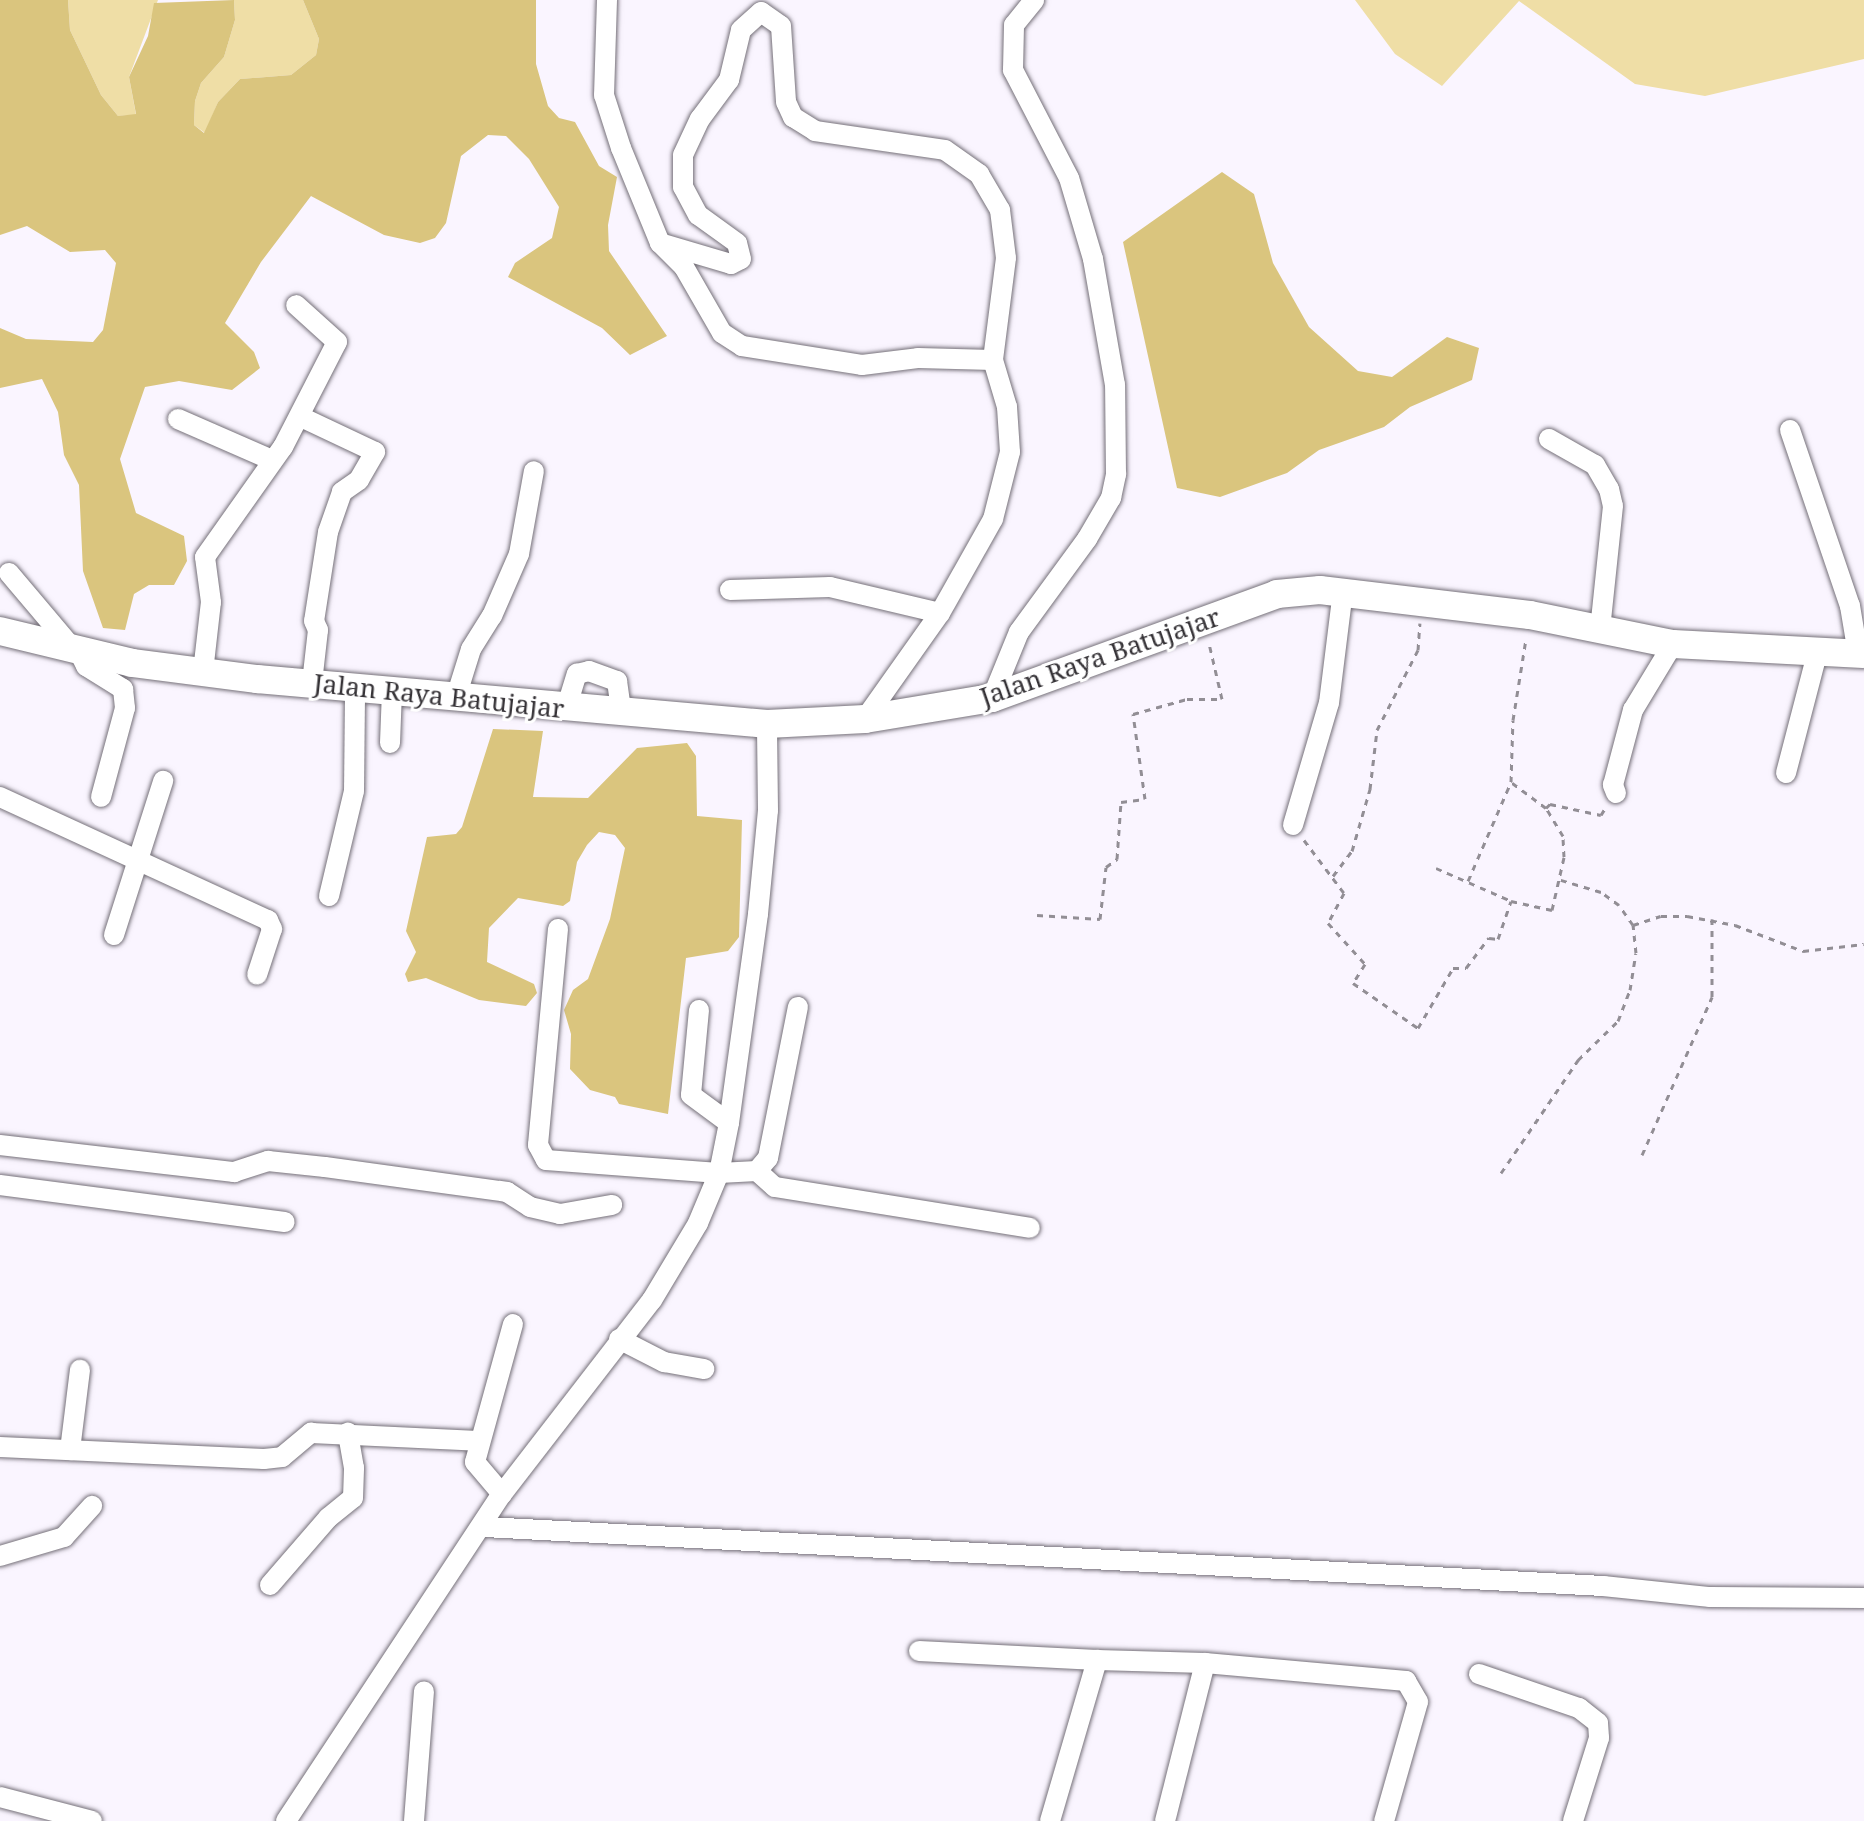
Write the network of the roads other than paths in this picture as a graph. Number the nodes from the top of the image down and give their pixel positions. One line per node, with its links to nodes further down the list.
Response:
1 (607, 0): 3 (street)
2 (1034, 0): 27 (street)
3 (660, 243): 5 (street); 5 (street)
4 (296, 305): 6 (street)
5 (993, 360): 15 (street)
6 (301, 417): 10 (street); 23 (street)
7 (178, 419): 10 (street)
8 (1790, 430): 21 (street)
9 (1549, 439): 16 (street)
10 (272, 460): 22 (street)
11 (534, 471): 26 (street)
12 (9, 573): 19 (street)
13 (730, 590): 15 (street)
14 (1343, 590): 16 (highway, Jalan Raya Batujajar); 27 (highway, Jalan Raya Batujajar); 38 (street)
15 (940, 613): 30 (street)
16 (1600, 629): 18 (highway, Jalan Raya Batujajar)
17 (0, 631): 19 (highway, Jalan Raya Batujajar)
18 (1673, 644): 20 (highway, Jalan Raya Batujajar); 35 (street)
19 (77, 652): 22 (highway, Jalan Raya Batujajar); 37 (street)
20 (1817, 654): 21 (highway, Jalan Raya Batujajar); 33 (street)
21 (1861, 654)
22 (203, 672): 23 (highway, Jalan Raya Batujajar)
23 (312, 683): 24 (highway, Jalan Raya Batujajar)
24 (355, 687): 25 (highway, Jalan Raya Batujajar); 40 (street)
25 (392, 690): 26 (highway, Jalan Raya Batujajar); 32 (street)
26 (456, 697): 28 (highway, Jalan Raya Batujajar)
27 (992, 698): 30 (highway, Jalan Raya Batujajar)
28 (566, 709): 29 (highway, Jalan Raya Batujajar); 29 (street)
29 (621, 711): 31 (highway, Jalan Raya Batujajar)
30 (865, 719): 31 (highway, Jalan Raya Batujajar)
31 (767, 724): 46 (street)
32 (390, 743)
33 (1786, 773)
34 (163, 781): 39 (street)
35 (1616, 793)
36 (0, 797): 39 (street)
37 (101, 797)
38 (1293, 825)
39 (139, 863): 42 (street); 43 (street)
40 (329, 896)
41 (558, 929): 49 (street)
42 (114, 935)
43 (257, 975)
44 (798, 1007): 48 (street)
45 (699, 1010): 46 (street)
46 (729, 1123): 49 (street)
47 (0, 1145): 51 (street)
48 (757, 1171): 49 (street); 53 (street)
49 (719, 1173): 55 (street)
50 (0, 1185): 52 (street)
51 (612, 1205)
52 (285, 1222)
53 (1030, 1228)
54 (513, 1324): 59 (street)
55 (619, 1339): 56 (street); 62 (street)
56 (704, 1369)
57 (80, 1370): 61 (street)
58 (348, 1433): 59 (street); 61 (street); 66 (street)
59 (478, 1441): 62 (street)
60 (0, 1447): 61 (street)
61 (70, 1450)
62 (502, 1494): 64 (street)
63 (92, 1506): 65 (street)
64 (485, 1527): 67 (street); 75 (street)
65 (0, 1556)
66 (270, 1585)
67 (1864, 1598)
68 (919, 1651): 69 (street)
69 (1097, 1660): 70 (street); 77 (street)
70 (1205, 1663): 78 (street); 79 (street)
71 (1479, 1674): 80 (street)
72 (424, 1691): 76 (street)
73 (0, 1797): 74 (street)
74 (92, 1821)
75 (286, 1821)
76 (414, 1821)
77 (1050, 1821)
78 (1165, 1821)
79 (1384, 1821)
80 (1573, 1821)

